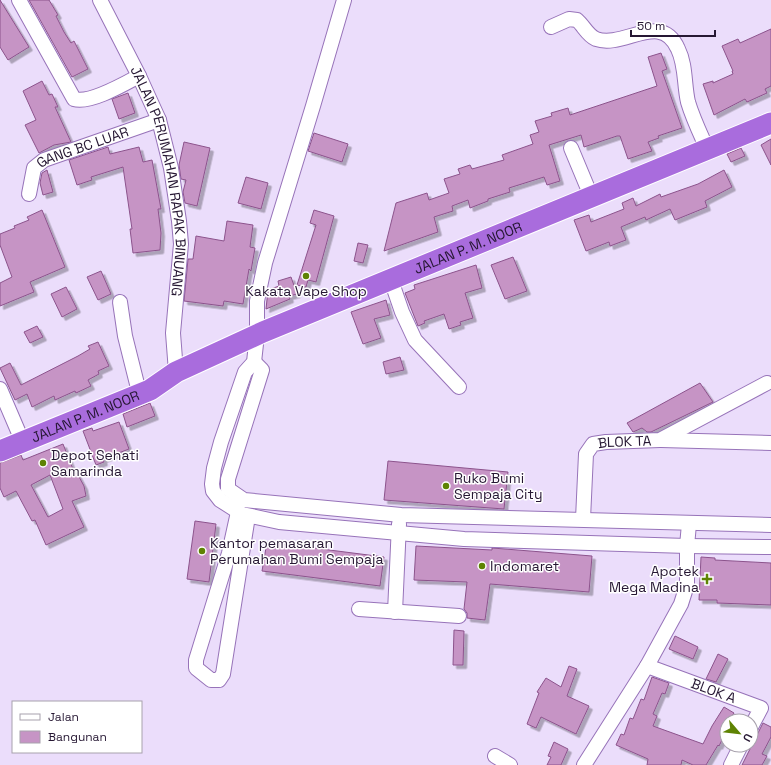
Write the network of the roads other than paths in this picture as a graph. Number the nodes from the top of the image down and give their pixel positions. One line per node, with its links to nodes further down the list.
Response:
1 (19, 0): 5 (street)
2 (100, 0): 5 (street, JALAN PERUMAHAN RAPAK BINUANG)
3 (344, 0): 14 (street)
4 (550, 27): 9 (street)
5 (139, 76): 6 (street, JALAN PERUMAHAN RAPAK BINUANG)
6 (159, 120): 10 (street, GANG BC LUAR); 16 (street, JALAN PERUMAHAN RAPAK BINUANG)
7 (771, 123): 9 (highway, JALAN P. M. NOOR)
8 (571, 148): 11 (street)
9 (708, 151): 11 (highway, JALAN P. M. NOOR)
10 (29, 194)
11 (591, 196): 12 (highway, JALAN P. M. NOOR)
12 (391, 280): 14 (highway, JALAN P. M. NOOR); 19 (street)
13 (120, 302): 18 (street)
14 (257, 336): 15 (street); 16 (highway, JALAN P. M. NOOR)
15 (254, 362): 25 (street); 25 (street)
16 (171, 374): 18 (highway, JALAN P. M. NOOR); 24 (highway, JALAN P. M. NOOR)
17 (767, 383): 22 (street, BLOK TA)
18 (136, 384): 21 (highway, JALAN P. M. NOOR)
19 (459, 387)
20 (0, 389): 21 (street)
21 (9, 435)
22 (660, 440): 23 (street); 28 (street, BLOK TA)
23 (771, 442)
24 (0, 451)
25 (224, 495): 26 (street); 27 (street)
26 (243, 514): 26 (street); 31 (street)
27 (401, 515): 28 (street); 31 (street)
28 (583, 519): 29 (street)
29 (689, 524): 30 (street); 32 (street)
30 (771, 525)
31 (398, 533): 32 (street); 35 (street)
32 (687, 546): 33 (street); 37 (street)
33 (771, 547)
34 (359, 609): 35 (street)
35 (396, 612): 36 (street)
36 (459, 616)
37 (647, 666): 38 (street, BLOK A); 42 (street)
38 (758, 713)
39 (737, 753): 43 (street)
40 (495, 756): 41 (street)
41 (510, 765)
42 (584, 765)
43 (730, 765)

